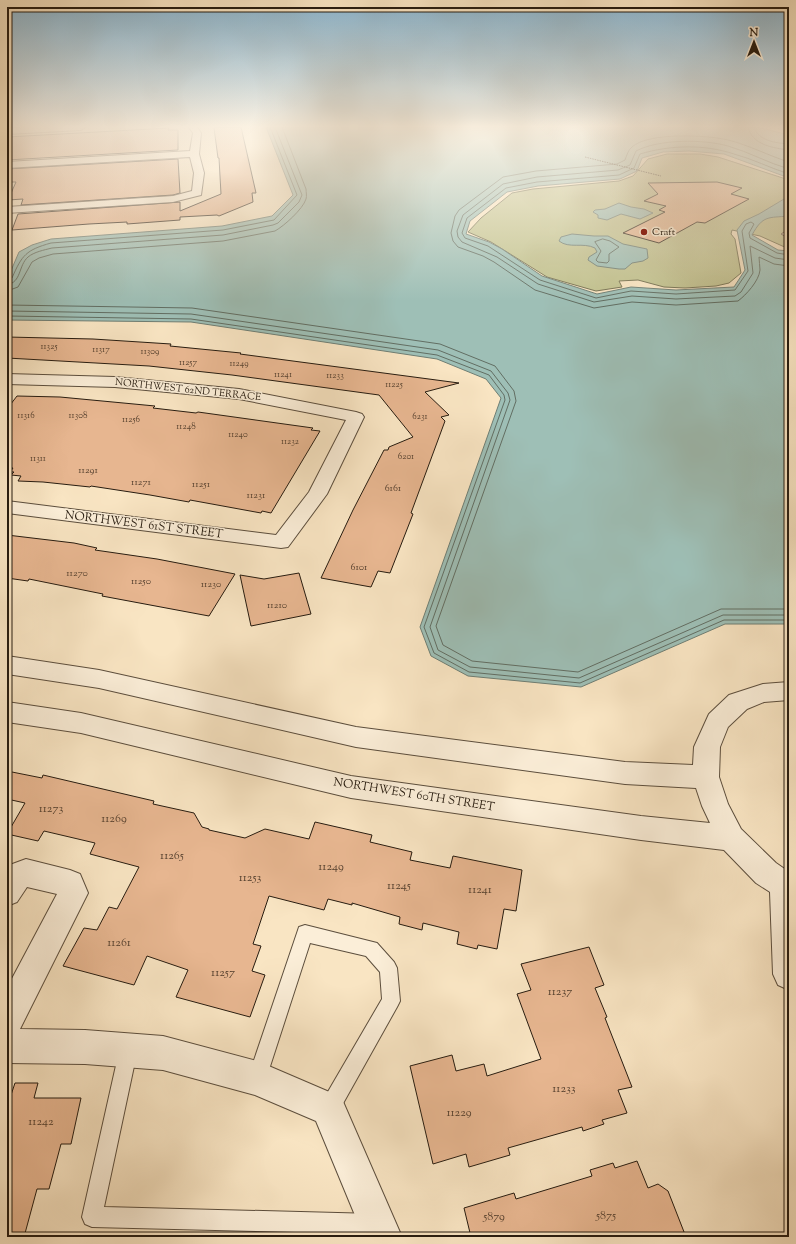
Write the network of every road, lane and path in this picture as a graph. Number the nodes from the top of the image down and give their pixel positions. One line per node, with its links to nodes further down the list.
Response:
1 (198, 185): 2 (street)
2 (7, 210)
3 (7, 378): 5 (street, NORTHWEST 62ND TERRACE)
4 (7, 507): 5 (street, NORTHWEST 61ST STREET)
5 (281, 542)
6 (7, 665): 9 (street)
7 (789, 691): 9 (street)
8 (7, 712): 10 (street, NORTHWEST 60TH STREET)
9 (706, 777): 10 (street)
10 (731, 838): 11 (street)
11 (787, 887): 13 (street)
12 (7, 892): 14 (street)
13 (789, 974)
14 (7, 1021)
15 (7, 1046): 16 (street)
16 (128, 1051): 17 (street); 19 (lane)
17 (257, 1078): 18 (street); 18 (lane)
18 (329, 1109): 19 (street)
19 (380, 1230)

